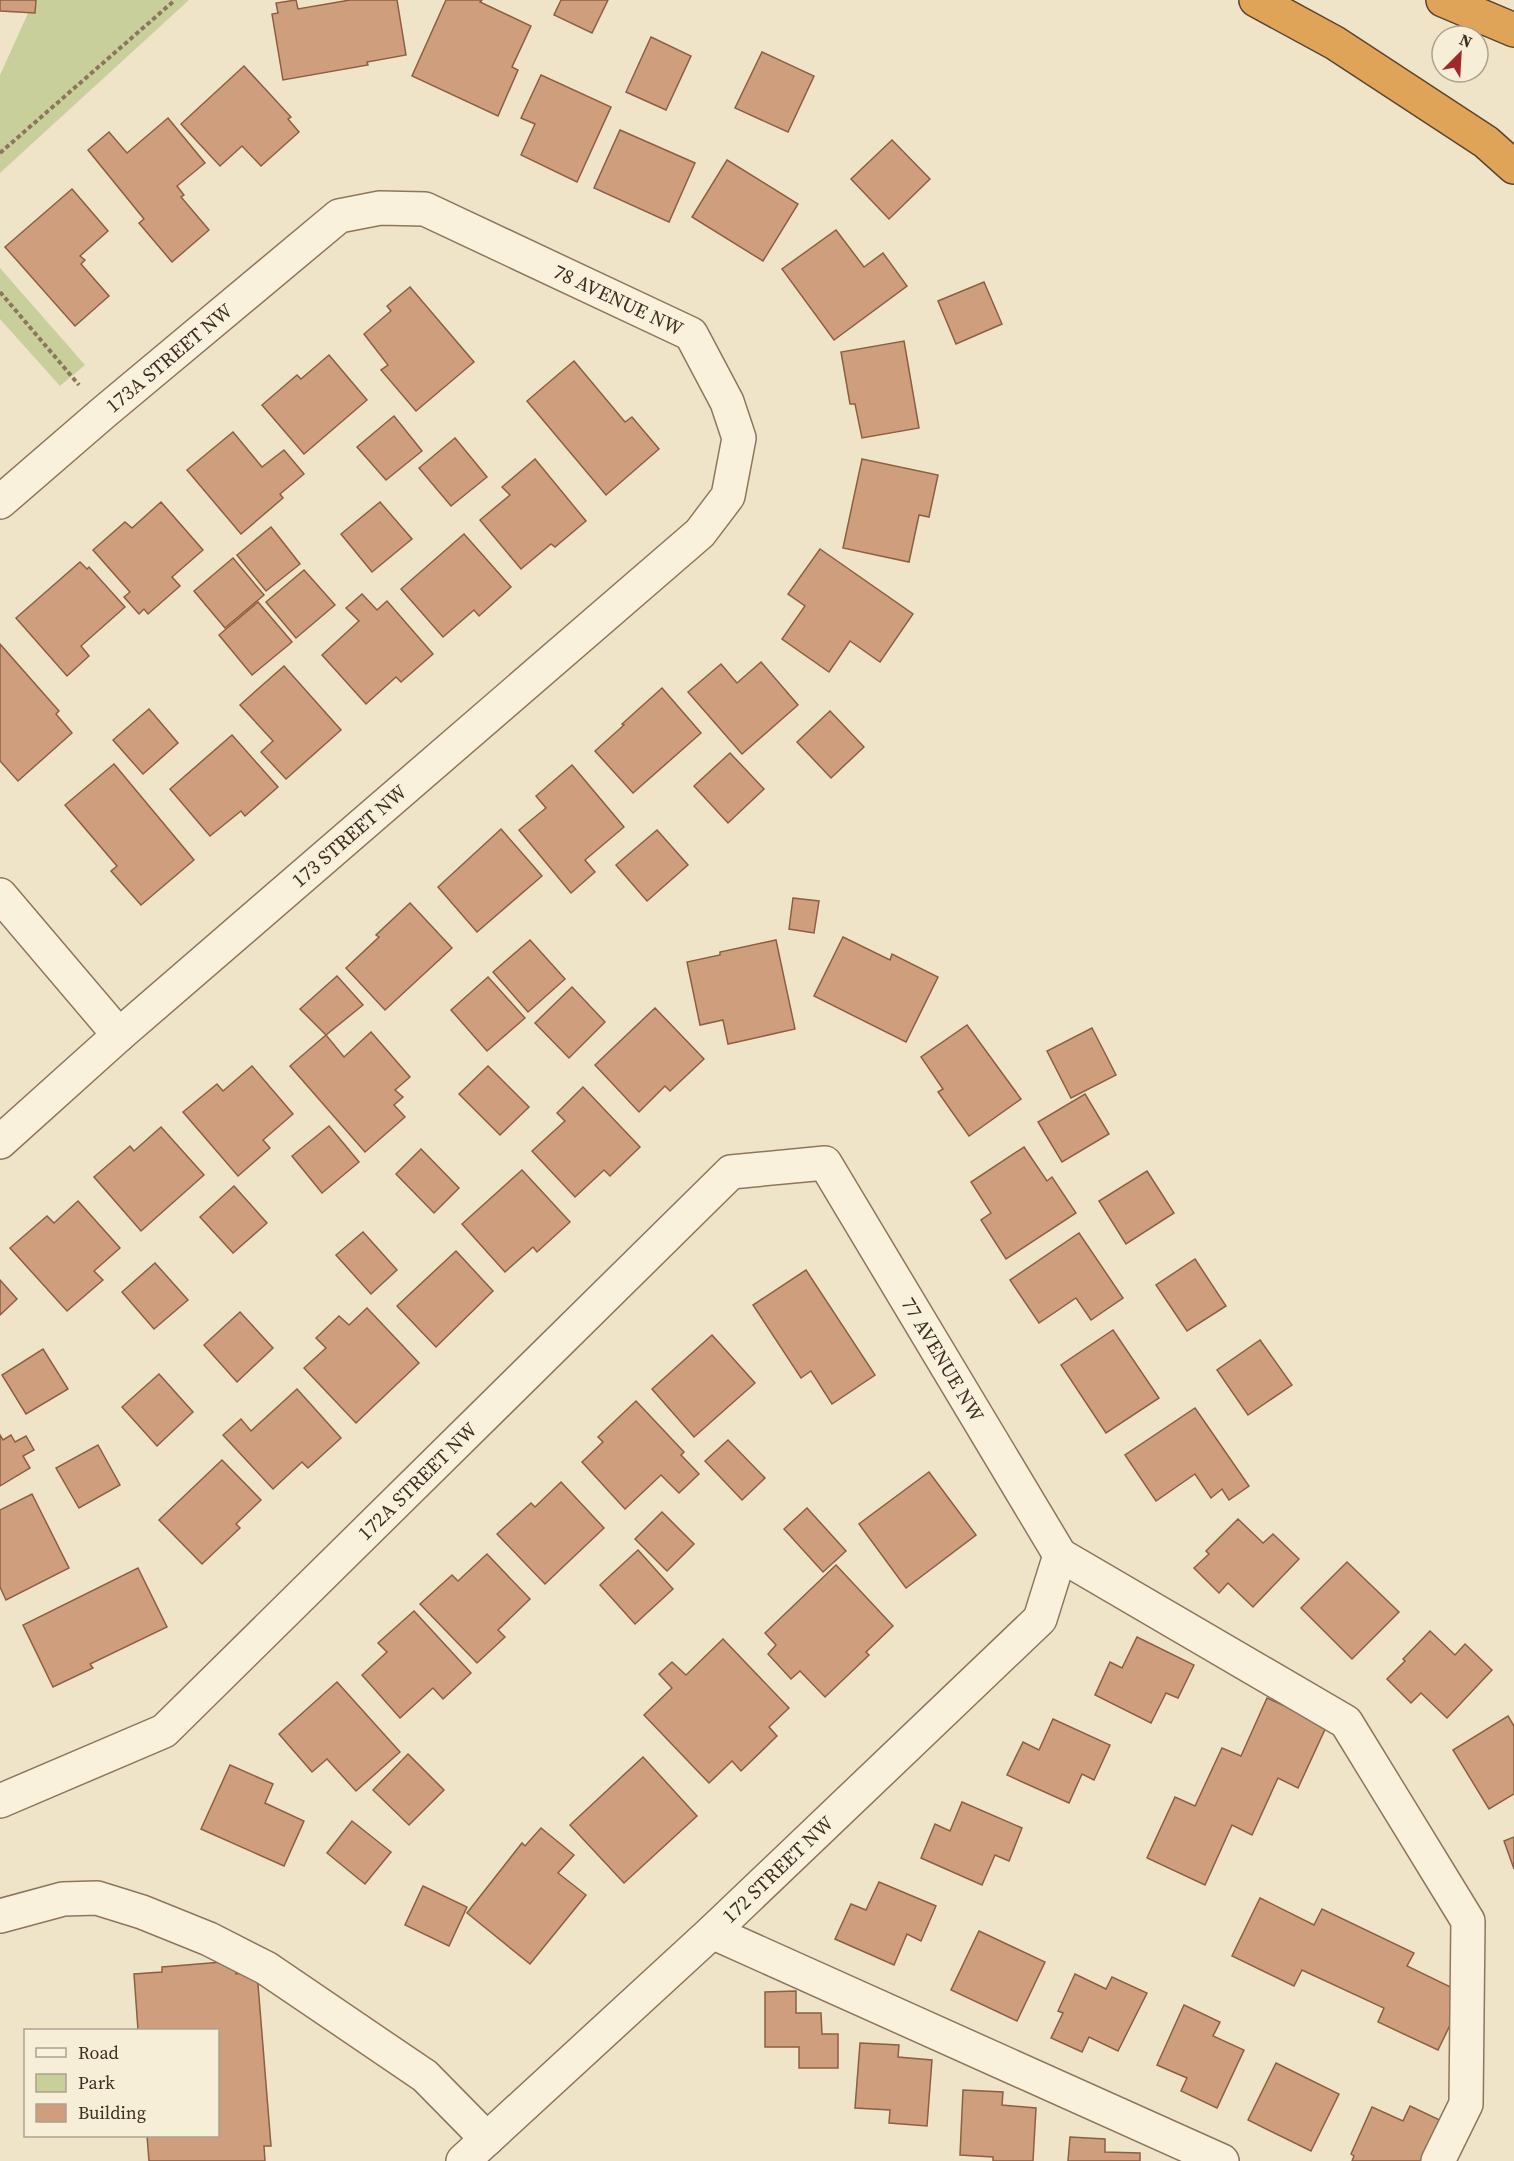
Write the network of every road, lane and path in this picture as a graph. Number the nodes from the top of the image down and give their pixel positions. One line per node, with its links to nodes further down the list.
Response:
1 (175, 0): 5 (path)
2 (1256, 0): 6 (highway)
3 (1443, 0): 4 (highway)
4 (1514, 30)
5 (0, 153)
6 (1514, 167)
7 (339, 216): 9 (street, 173A STREET NW); 11 (street, 78 AVENUE NW)
8 (0, 292): 9 (path)
9 (103, 413): 10 (street, 173A STREET NW)
10 (0, 502)
11 (700, 533): 13 (street, 173 STREET NW)
12 (0, 896): 13 (street)
13 (119, 1035): 14 (street, 173 STREET NW)
14 (0, 1142)
15 (825, 1163): 16 (street, 77 AVENUE NW); 17 (street, 172A STREET NW)
16 (1059, 1555): 19 (street, 172 STREET NW); 23 (street)
17 (0, 1801)
18 (0, 1916): 20 (street)
19 (712, 1932): 20 (street, 172 STREET NW); 22 (street)
20 (487, 2139): 21 (street, 172 STREET NW)
21 (463, 2161)
22 (1222, 2161)
23 (1438, 2161)

